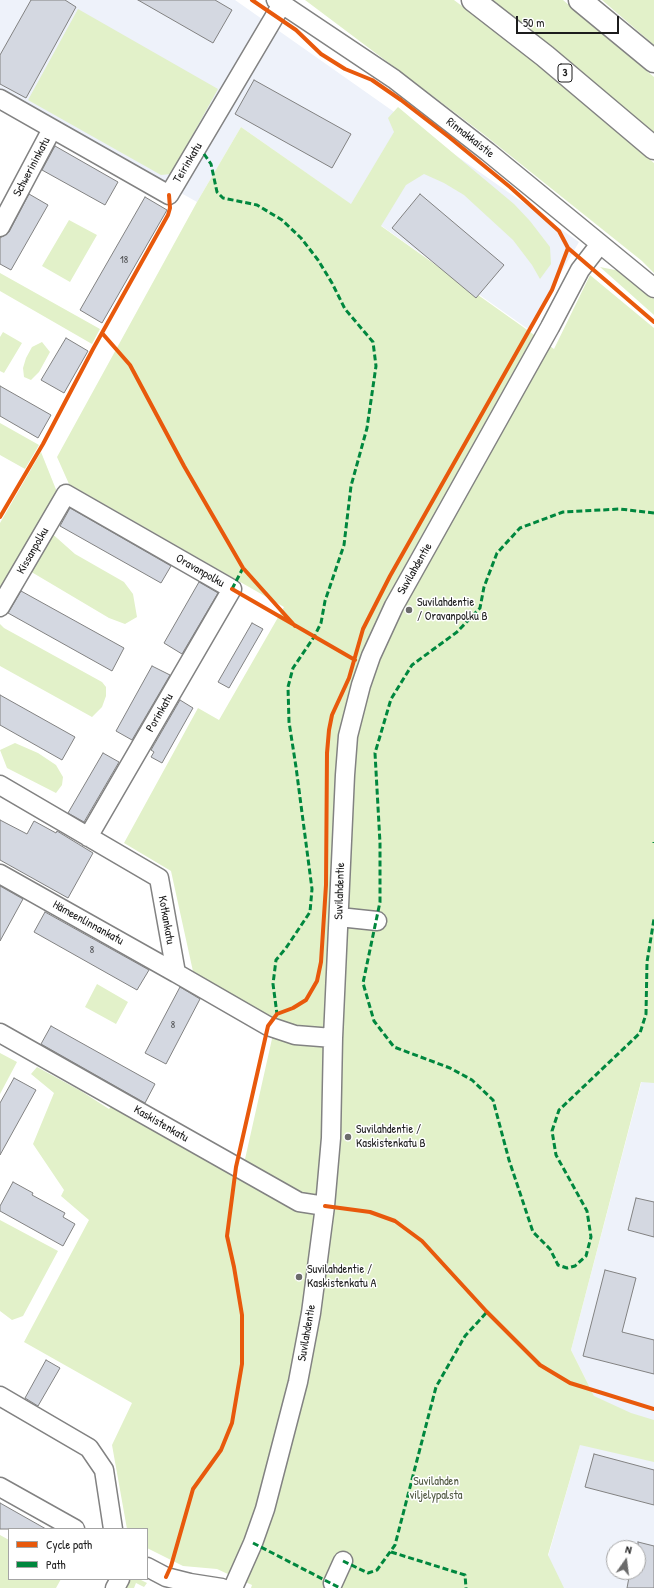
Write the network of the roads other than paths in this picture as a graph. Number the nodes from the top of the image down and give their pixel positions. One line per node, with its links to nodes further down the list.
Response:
1 (473, 0): 7 (highway, 3)
2 (580, 0): 4 (highway)
3 (279, 2): 6 (street, Teirinkatu); 9 (street, Rinnakkaistie)
4 (654, 61)
5 (0, 99): 6 (street, Teirinkatu)
6 (52, 129): 8 (street, Schwerininkatu)
7 (654, 148)
8 (0, 227)
9 (600, 244): 10 (street, Rinnakkaistie); 17 (street, Suvilahdentie)
10 (654, 288)
11 (66, 494): 12 (street, Oravanpolku); 13 (street, Kissanpolku)
12 (232, 590): 15 (street, Porinkatu)
13 (0, 607)
14 (0, 785): 15 (street, Kotkankatu)
15 (88, 837): 19 (street, Kotkankatu)
16 (0, 874): 19 (street, Hämeenlinnankatu)
17 (339, 917): 18 (street); 21 (street, Suvilahdentie)
18 (376, 921)
19 (176, 973): 21 (street)
20 (0, 1033): 22 (street, Kaskistenkatu)
21 (333, 1038): 22 (street, Suvilahdentie)
22 (325, 1206): 31 (street, Suvilahdentie)
23 (0, 1396): 26 (street)
24 (0, 1487): 25 (street)
25 (73, 1528)
26 (113, 1528)
27 (343, 1561): 29 (street)
28 (148, 1568): 30 (street)
29 (332, 1583)
30 (222, 1588)
31 (233, 1588)

